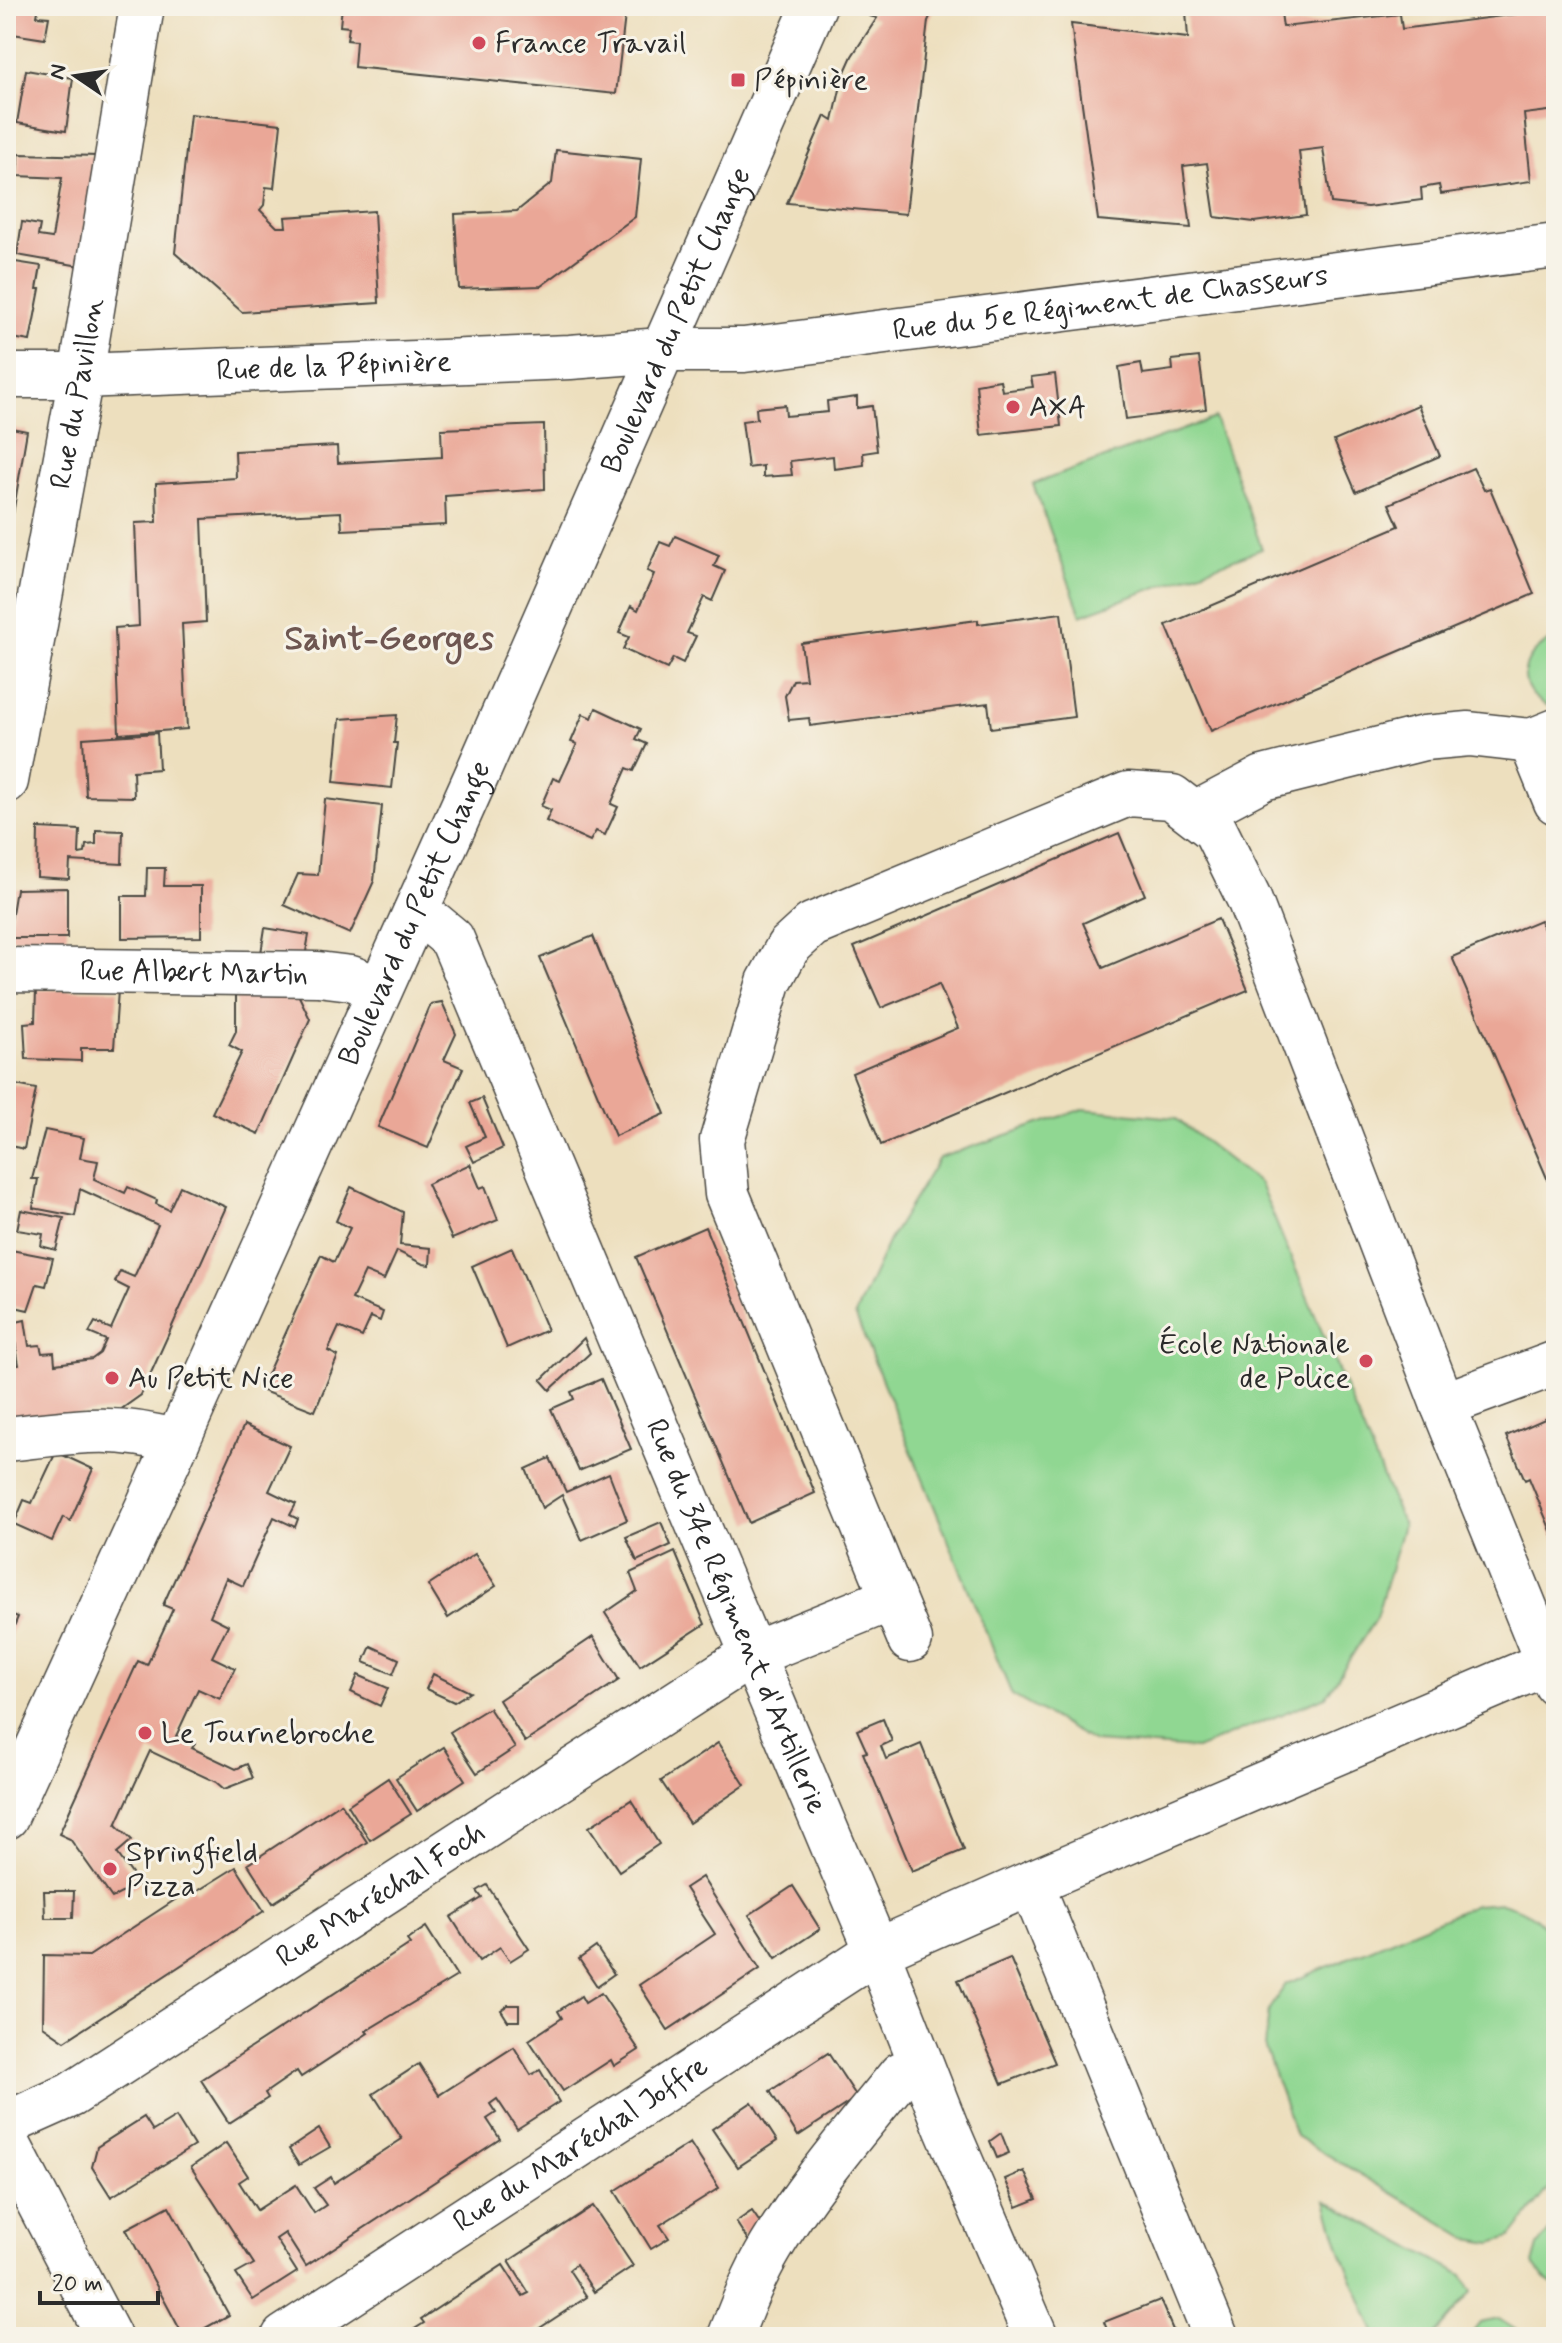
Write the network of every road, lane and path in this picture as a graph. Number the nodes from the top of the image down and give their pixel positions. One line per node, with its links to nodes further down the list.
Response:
1 (142, 6): 6 (street, Rue du Pavillon)
2 (814, 6): 4 (street, Boulevard du Petit Change)
3 (1556, 246): 4 (street, Rue du 5e Régiment de Chasseurs)
4 (662, 350): 6 (street, Rue de la Pépinière); 11 (street, Boulevard du Petit Change)
5 (6, 376): 6 (street, Rue de la Pépinière)
6 (81, 376): 8 (street, Rue du Pavillon)
7 (1543, 736): 9 (street); 10 (street)
8 (6, 781)
9 (1556, 802)
10 (1195, 814): 15 (street); 18 (street)
11 (415, 913): 13 (street, Boulevard du Petit Change); 20 (street, Rue du 34e Régiment d'Artillerie)
12 (6, 970): 13 (street, Rue Albert Martin)
13 (380, 989): 17 (street, Boulevard du Petit Change)
14 (1556, 1363): 15 (street)
15 (1443, 1405): 21 (street)
16 (6, 1439): 17 (street)
17 (177, 1442): 22 (street, Boulevard du Petit Change)
18 (893, 1598): 19 (street); 20 (street, Rue Maréchal Foch)
19 (910, 1640)
20 (751, 1655): 24 (street, Rue du 34e Régiment d'Artillerie); 26 (street, Rue Maréchal Foch)
21 (1552, 1673): 23 (street, Rue du Maréchal Joffre)
22 (11, 1793)
23 (1031, 1883): 24 (street, Rue du Maréchal Joffre); 32 (street)
24 (877, 1951): 25 (street, Rue du 34e Régiment d'Artillerie); 29 (street, Rue du Maréchal Joffre)
25 (922, 2067): 30 (street); 31 (street, Rue du 34e Régiment d'Artillerie)
26 (6, 2124)
27 (6, 2140): 28 (street)
28 (109, 2337)
29 (284, 2337)
30 (730, 2337)
31 (1036, 2337)
32 (1216, 2337)

